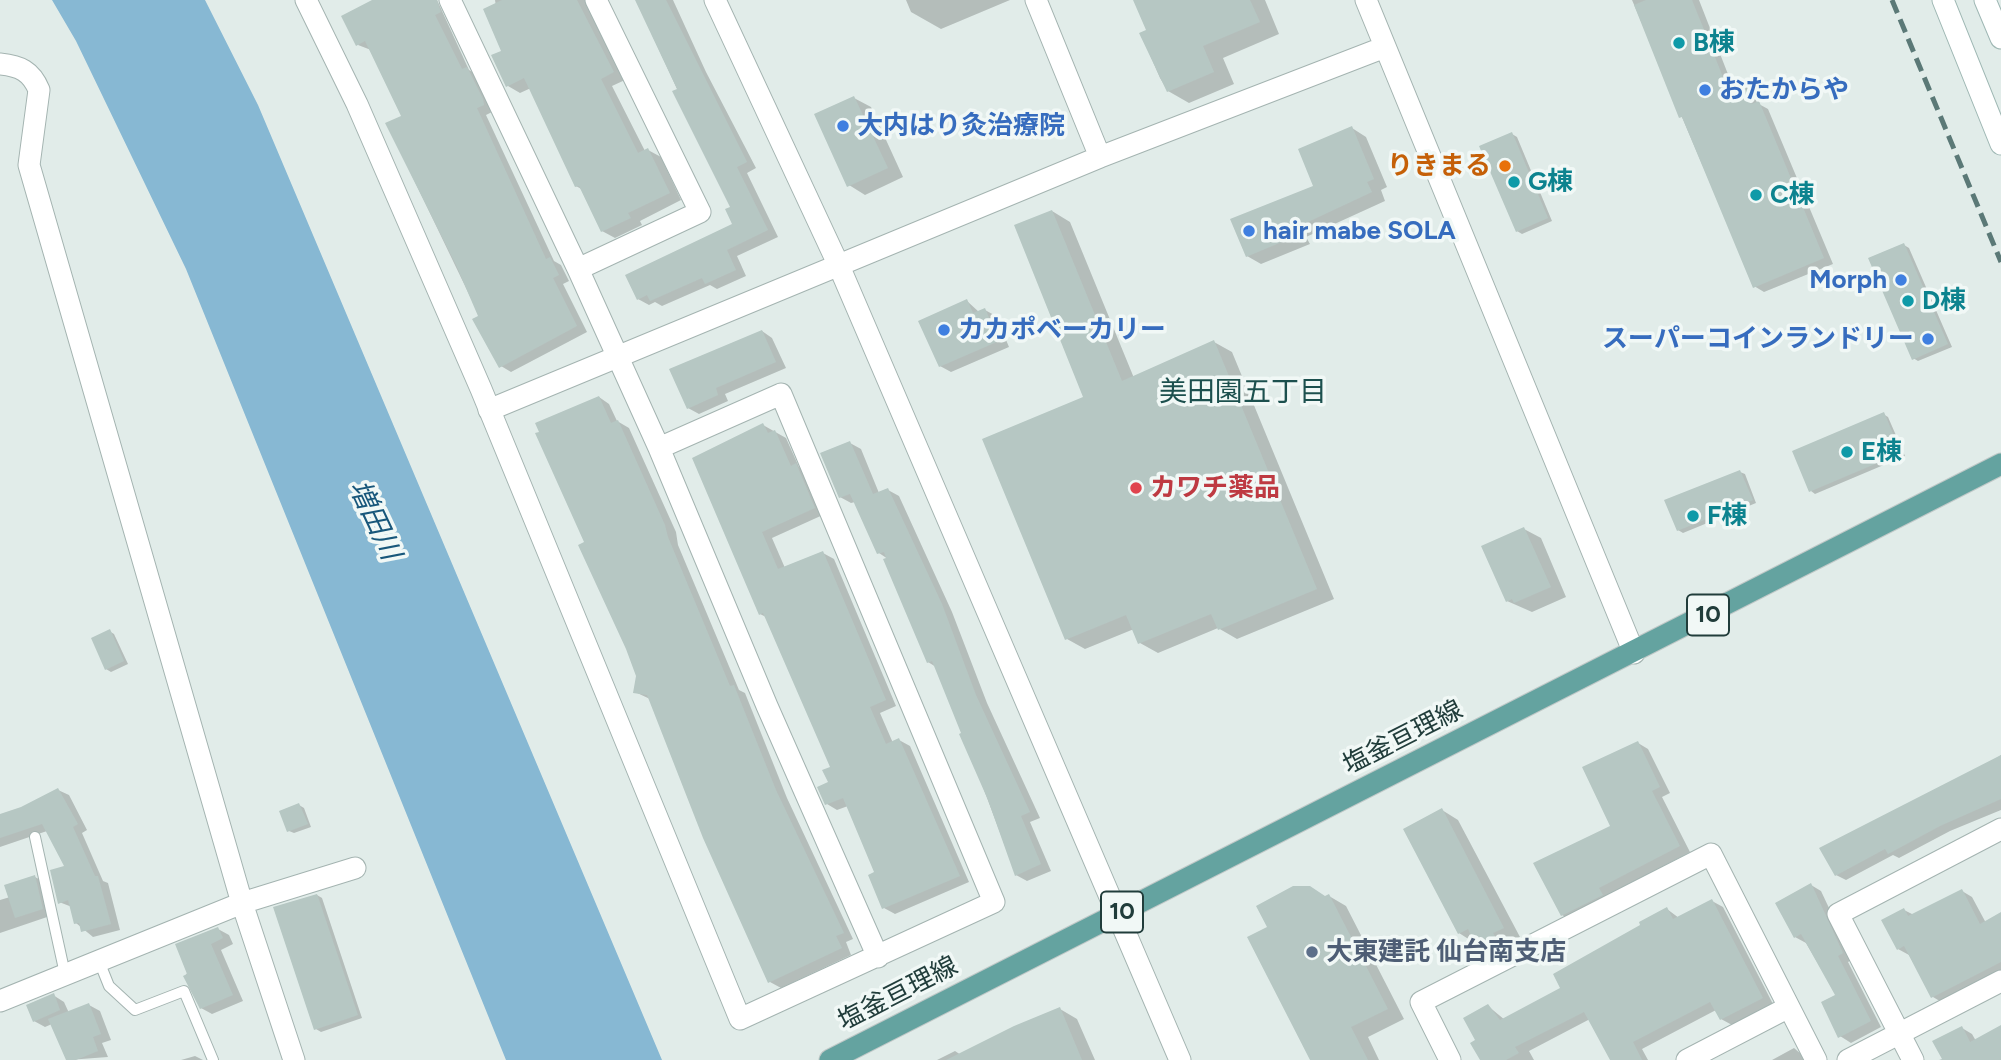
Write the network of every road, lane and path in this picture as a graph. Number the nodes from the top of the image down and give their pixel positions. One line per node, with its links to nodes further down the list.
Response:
1 (306, 0): 17 (street)
2 (450, 0): 15 (street)
3 (596, 0): 15 (street)
4 (715, 0): 14 (street)
5 (1036, 0): 13 (street)
6 (1366, 0): 10 (street)
7 (1943, 0): 12 (street)
8 (1985, 0): 9 (street)
9 (2001, 38)
10 (1385, 47): 13 (street); 20 (street)
11 (0, 64): 24 (street)
12 (2001, 144)
13 (1100, 157): 14 (street)
14 (839, 266): 16 (street); 25 (street)
15 (578, 269): 16 (street)
16 (620, 357): 17 (street); 18 (street)
17 (489, 410): 26 (street)
18 (659, 448): 26 (street); 26 (street)
19 (2001, 464): 20 (main road, 塩釜亘理線 / 10)
20 (1634, 653): 25 (main road, 塩釜亘理線 / 10)
21 (2001, 829): 32 (street)
22 (35, 837): 28 (lane)
23 (355, 868): 24 (street)
24 (242, 903): 27 (street); 34 (street)
25 (1118, 914): 35 (main road, 塩釜亘理線 / 10); 36 (street)
26 (878, 957)
27 (99, 961): 28 (street); 33 (lane)
28 (65, 974): 30 (street)
29 (2001, 981): 32 (street)
30 (0, 1001)
31 (1789, 1007): 37 (street); 38 (street); 39 (street)
32 (1899, 1033): 40 (street); 41 (street)
33 (213, 1060)
34 (294, 1060)
35 (830, 1060)
36 (1180, 1060)
37 (1450, 1060)
38 (1687, 1060)
39 (1816, 1060)
40 (1848, 1060)
41 (1913, 1060)

